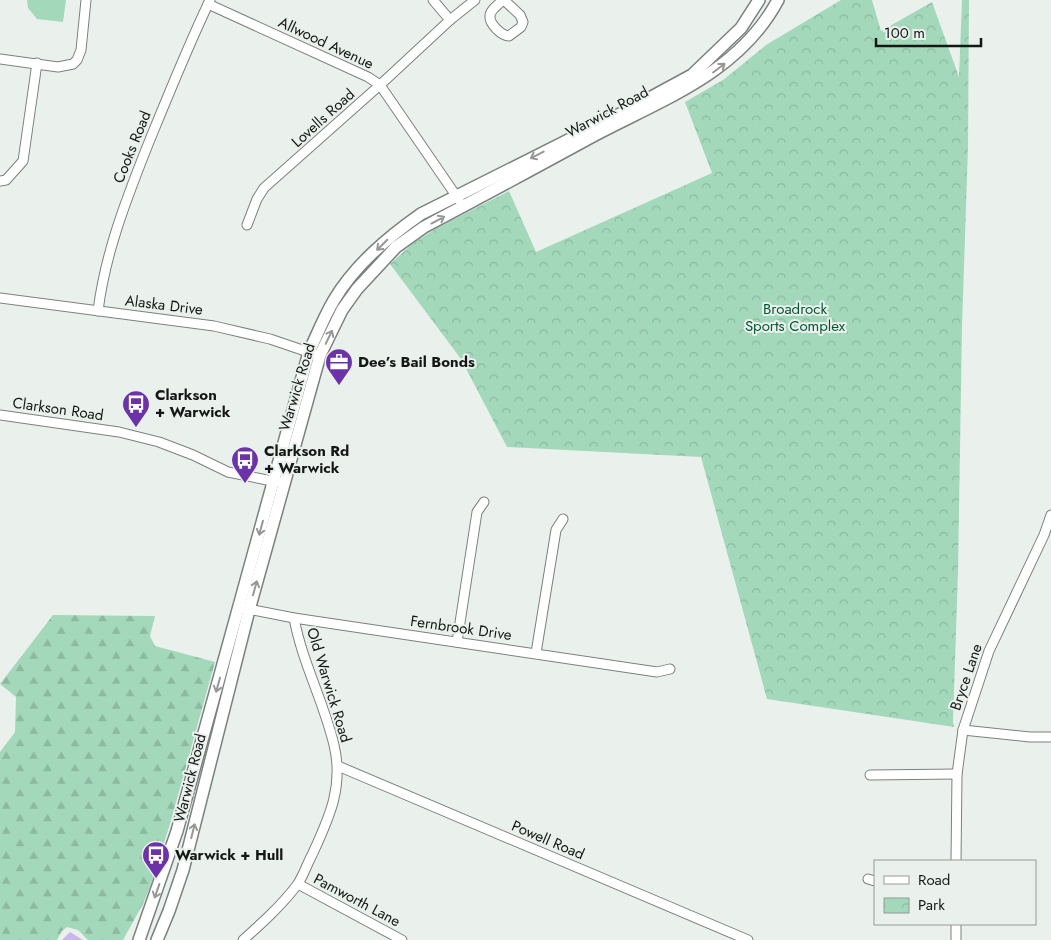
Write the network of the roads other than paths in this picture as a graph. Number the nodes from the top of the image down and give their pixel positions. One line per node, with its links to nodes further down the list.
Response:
1 (86, 0): 9 (street)
2 (433, 0): 7 (street)
3 (475, 0): 7 (street, Lovells Road)
4 (759, 0): 12 (main road, Warwick Road, one-way to 12)
5 (778, 0): 13 (main road, Warwick Road, one-way to 5)
6 (209, 2): 10 (street, Allwood Avenue); 16 (street, Cooks Road)
7 (450, 20): 10 (street, Lovells Road)
8 (0, 59): 9 (street)
9 (37, 64): 11 (street)
10 (380, 85): 12 (street, Allwood Avenue); 14 (street, Lovells Road)
11 (3, 181)
12 (456, 196): 13 (street, Allwood Avenue); 17 (main road, Warwick Road, one-way to 17)
13 (463, 206): 17 (main road, Warwick Road, one-way to 13)
14 (247, 225)
15 (0, 298): 16 (street, Alaska Drive)
16 (98, 311): 17 (street, Alaska Drive)
17 (315, 354): 19 (main road, Warwick Road)
18 (0, 415): 19 (street, Clarkson Road)
19 (279, 482): 24 (main road, Warwick Road)
20 (484, 502): 26 (street)
21 (1051, 515): 23 (street, Bryce Lane)
22 (563, 518): 27 (street)
23 (1048, 536): 29 (street, Bryce Lane)
24 (244, 608): 25 (street, Fernbrook Drive); 37 (main road, Warwick Road, one-way to 37); 38 (main road, Warwick Road, one-way to 24)
25 (294, 618): 26 (street, Fernbrook Drive); 31 (street, Old Warwick Road)
26 (457, 642): 27 (street, Fernbrook Drive)
27 (536, 653): 28 (street, Fernbrook Drive)
28 (670, 670)
29 (962, 730): 30 (street); 33 (street, Bryce Lane)
30 (1051, 737)
31 (338, 766): 35 (street, Old Warwick Road); 41 (street, Powell Road)
32 (870, 774): 33 (street)
33 (957, 774): 34 (street, Bryce Lane)
34 (956, 860)
35 (298, 884): 39 (street, Old Warwick Road); 40 (street, Pamworth Lane)
36 (956, 925): 42 (street)
37 (139, 940)
38 (157, 940)
39 (243, 940)
40 (402, 940)
41 (748, 940)
42 (956, 940)

